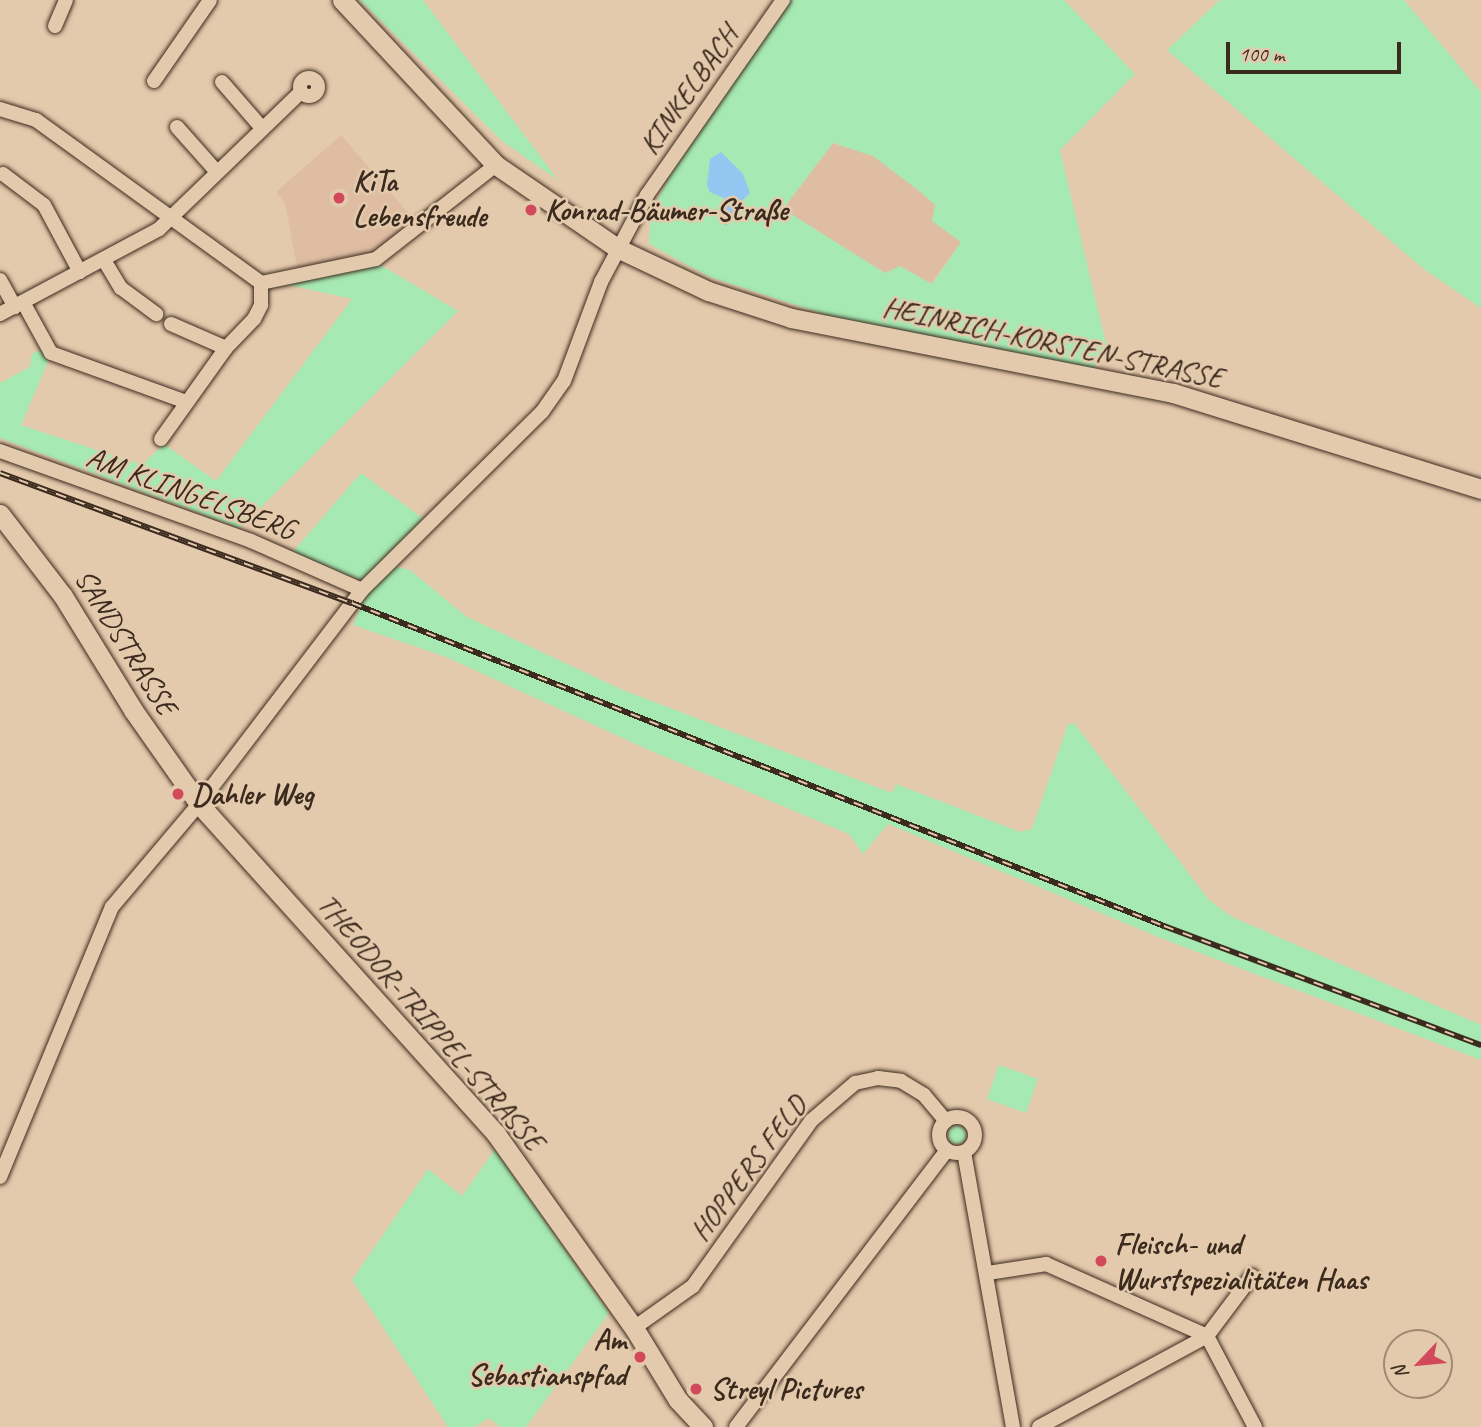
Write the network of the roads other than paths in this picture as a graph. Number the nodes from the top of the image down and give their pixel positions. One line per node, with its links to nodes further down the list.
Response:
1 (66, 0): 5 (street)
2 (210, 0): 6 (street)
3 (342, 0): 12 (street, HEINRICH-KORSTEN-STRASSE)
4 (783, 0): 16 (street, KINKELBACH)
5 (55, 26)
6 (154, 81)
7 (222, 82): 11 (street)
8 (302, 92): 11 (street)
9 (0, 109): 15 (street)
10 (177, 127): 13 (street)
11 (262, 128): 13 (street)
12 (496, 164): 16 (street, HEINRICH-KORSTEN-STRASSE); 20 (street)
13 (216, 171): 15 (street)
14 (3, 174): 18 (street)
15 (172, 218): 17 (street); 20 (street)
16 (617, 248): 29 (street, HEINRICH-KORSTEN-STRASSE); 31 (street)
17 (104, 260): 18 (street); 23 (street)
18 (80, 272): 21 (street)
19 (0, 280): 21 (street)
20 (261, 283): 25 (street)
21 (19, 305): 22 (street); 26 (street)
22 (0, 314)
23 (156, 314)
24 (171, 324): 25 (street)
25 (226, 348): 26 (street)
26 (186, 402): 27 (street)
27 (161, 439)
28 (0, 451): 31 (street, AM KLINGELSBERG)
29 (1481, 489)
30 (0, 514): 32 (street, SANDSTRASSE)
31 (362, 590): 32 (street)
32 (199, 804): 36 (street); 39 (street, THEODOR-TRIPPEL-STRASSE)
33 (946, 1121): 34 (street); 35 (street); 39 (street, HOPPERS FELD)
34 (947, 1150): 35 (street); 42 (street)
35 (964, 1152): 37 (street)
36 (0, 1177)
37 (988, 1273): 40 (street); 43 (street)
38 (1252, 1276): 40 (street)
39 (635, 1328): 41 (street, THEODOR-TRIPPEL-STRASSE)
40 (1207, 1336): 44 (street); 45 (street)
41 (703, 1427)
42 (736, 1427)
43 (1013, 1427)
44 (1039, 1427)
45 (1255, 1427)

